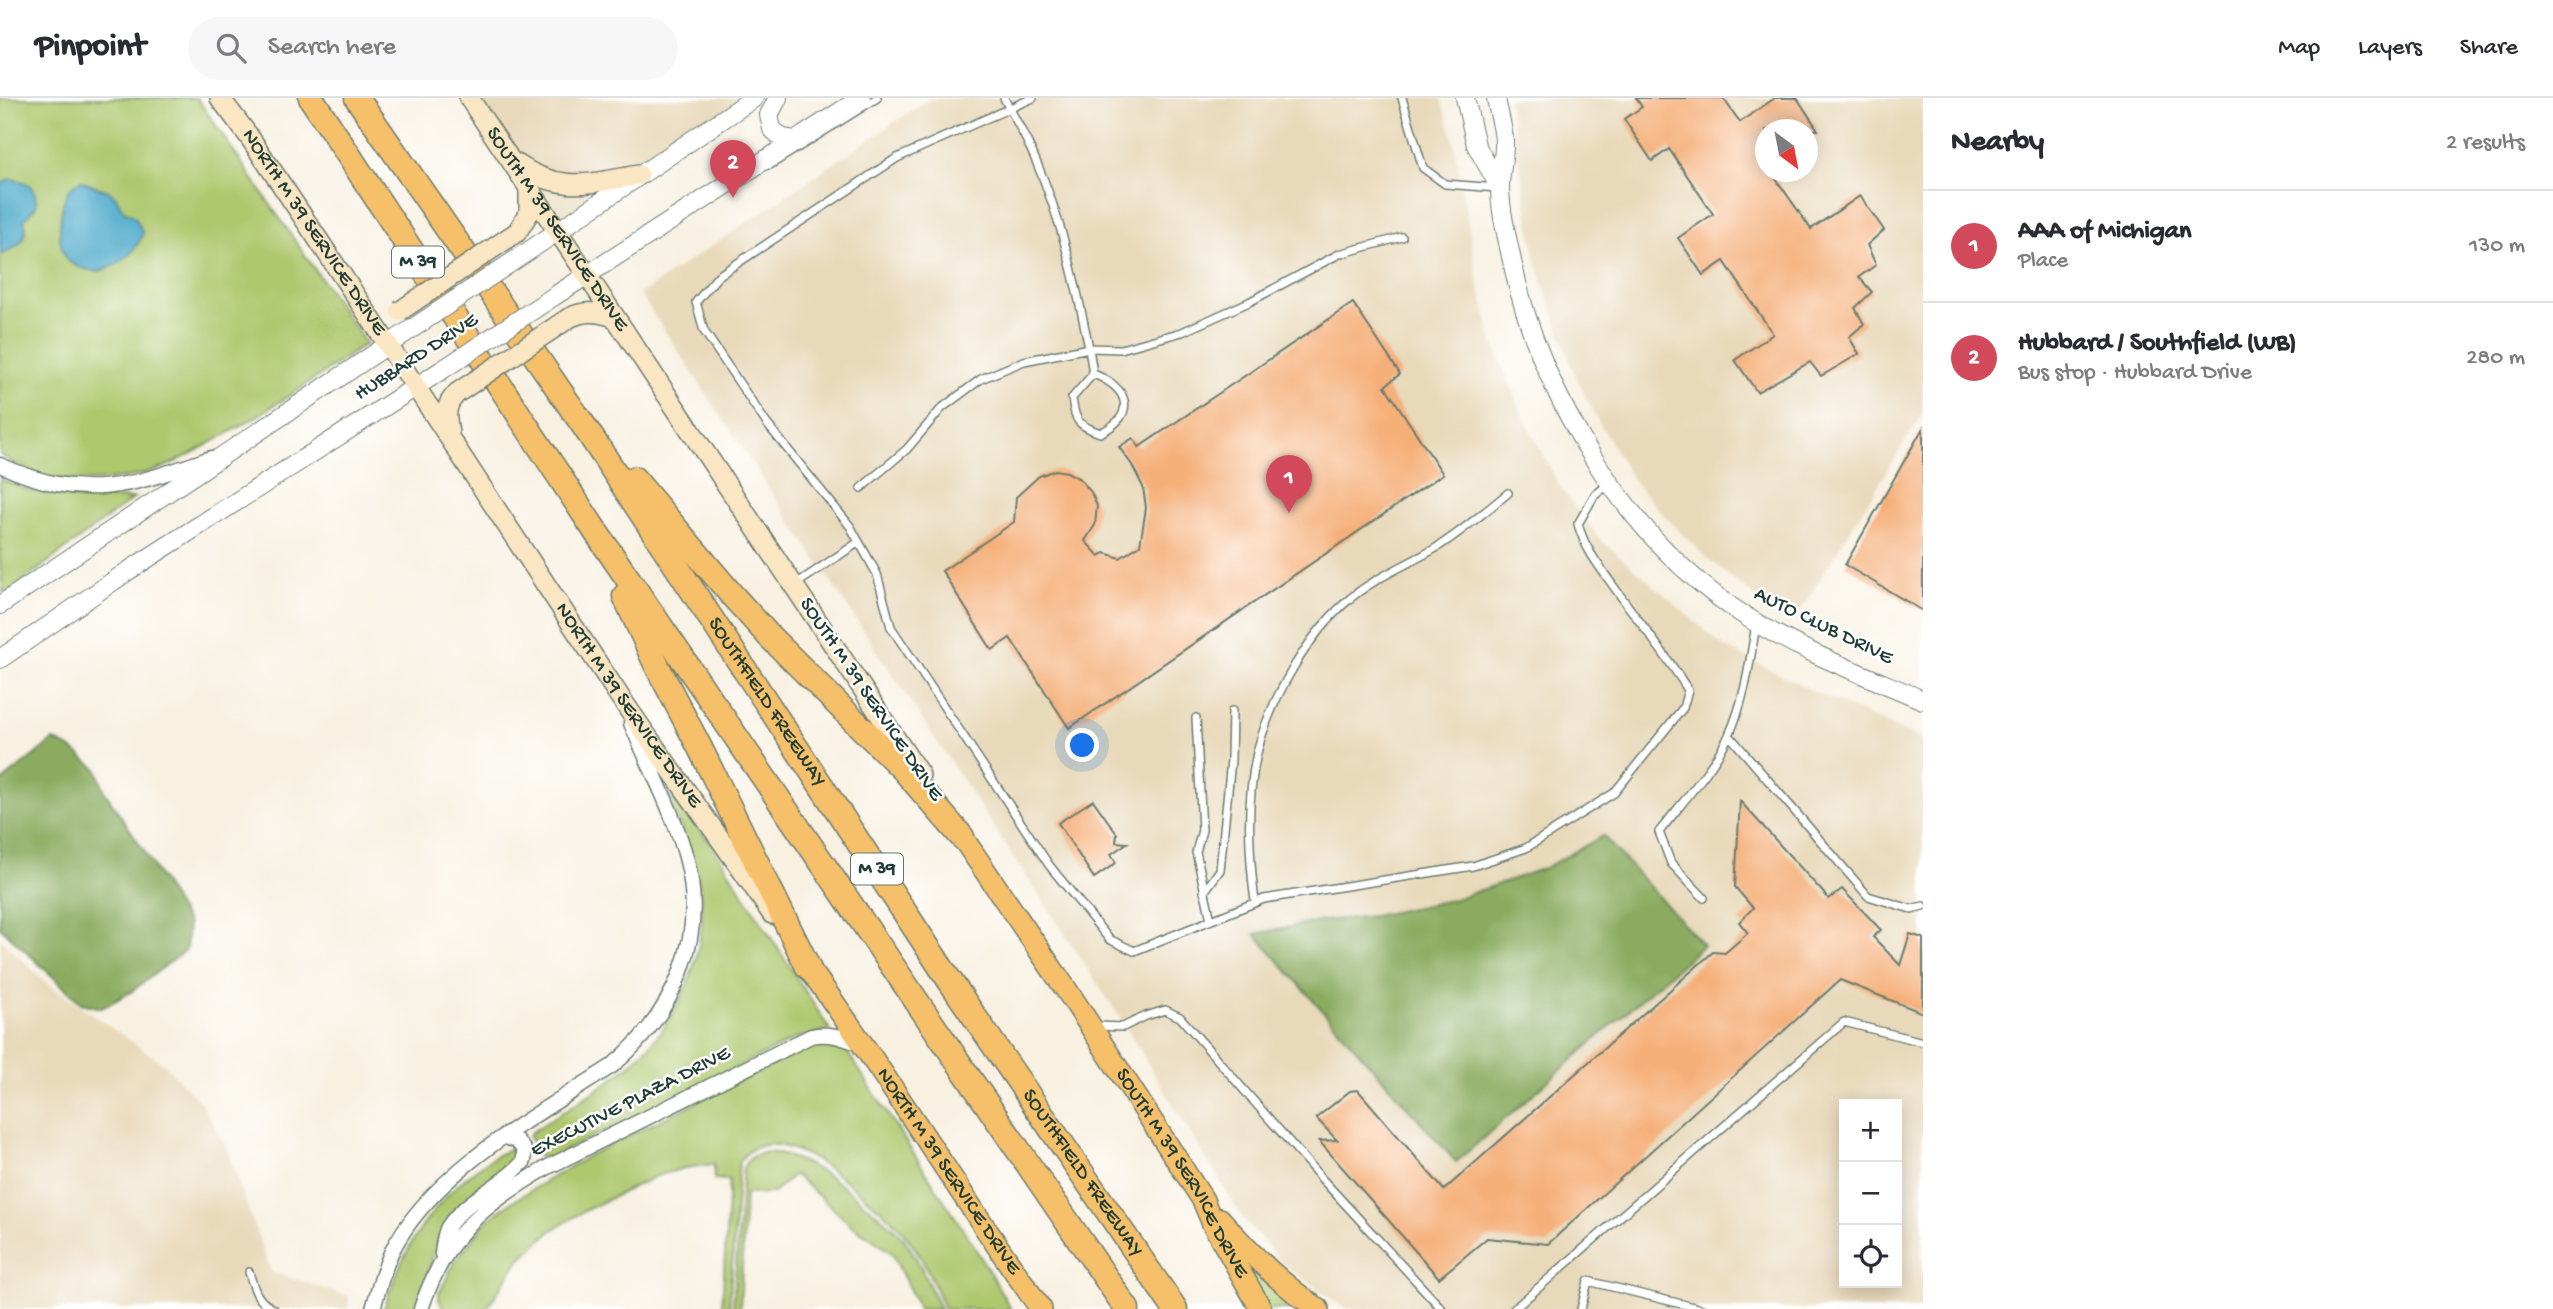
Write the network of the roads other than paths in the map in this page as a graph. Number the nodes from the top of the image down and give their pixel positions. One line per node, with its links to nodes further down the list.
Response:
1 (220, 98): 26 (main road, NORTH M 39 SERVICE DRIVE)
2 (312, 98): 39 (highway, SOUTHFIELD FREEWAY / M 39)
3 (356, 98): 32 (highway, SOUTHFIELD FREEWAY / M 39)
4 (469, 98): 18 (main road, SOUTH M 39 SERVICE DRIVE)
5 (754, 98): 19 (street, HUBBARD DRIVE)
6 (778, 98): 17 (street)
7 (839, 98): 16 (street)
8 (861, 98): 16 (street, HUBBARD DRIVE)
9 (877, 98): 20 (lane)
10 (1004, 98): 15 (lane)
11 (1034, 98): 15 (lane)
12 (1402, 98): 22 (lane)
13 (1465, 98): 22 (street, AUTO CLUB DRIVE)
14 (1496, 98): 22 (street, AUTO CLUB DRIVE)
15 (1009, 108): 29 (lane); 40 (lane)
16 (823, 122): 17 (street, HUBBARD DRIVE)
17 (796, 140): 20 (street, HUBBARD DRIVE)
18 (509, 158): 19 (main road); 21 (main road, SOUTH M 39 SERVICE DRIVE)
19 (639, 175): 23 (street, HUBBARD DRIVE)
20 (737, 178): 25 (street, HUBBARD DRIVE)
21 (529, 186): 23 (main road, SOUTH M 39 SERVICE DRIVE); 26 (main road, bridge)
22 (1500, 188): 36 (street, AUTO CLUB DRIVE)
23 (558, 232): 25 (main road, SOUTH M 39 SERVICE DRIVE); 28 (street, HUBBARD DRIVE, bridge)
24 (1402, 237): 29 (lane)
25 (587, 274): 27 (main road, SOUTH M 39 SERVICE DRIVE); 31 (street, HUBBARD DRIVE, bridge)
26 (365, 309): 28 (main road, NORTH M 39 SERVICE DRIVE)
27 (614, 317): 33 (main road, bridge); 41 (main road, SOUTH M 39 SERVICE DRIVE)
28 (389, 344): 31 (main road, NORTH M 39 SERVICE DRIVE); 34 (street, HUBBARD DRIVE)
29 (1089, 348): 30 (lane); 37 (lane)
30 (1093, 374): 30 (lane)
31 (417, 387): 33 (main road, NORTH M 39 SERVICE DRIVE); 44 (street, HUBBARD DRIVE)
32 (584, 426): 50 (highway); 71 (highway, SOUTHFIELD FREEWAY / M 39)
33 (449, 435): 45 (main road, NORTH M 39 SERVICE DRIVE)
34 (232, 451): 35 (street); 42 (street, HUBBARD DRIVE)
35 (0, 465)
36 (1611, 483): 43 (street, AUTO CLUB DRIVE); 53 (lane)
37 (860, 488)
38 (1508, 493): 53 (lane)
39 (597, 535): 56 (highway); 70 (highway, SOUTHFIELD FREEWAY / M 39)
40 (859, 542): 41 (lane); 55 (lane)
41 (793, 585): 50 (main road, SOUTH M 39 SERVICE DRIVE)
42 (0, 605)
43 (1756, 623): 46 (street, AUTO CLUB DRIVE); 49 (lane)
44 (0, 659)
45 (618, 692): 56 (main road, NORTH M 39 SERVICE DRIVE); 60 (street, EXECUTIVE PLAZA DRIVE)
46 (1923, 700)
47 (1232, 710): 51 (lane)
48 (1196, 718): 51 (lane)
49 (1729, 735): 52 (lane); 54 (lane)
50 (962, 836): 57 (main road, SOUTH M 39 SERVICE DRIVE)
51 (1204, 892): 55 (lane)
52 (1704, 898)
53 (1255, 902): 55 (lane)
54 (1923, 906)
55 (1211, 920)
56 (808, 967): 59 (main road, NORTH M 39 SERVICE DRIVE)
57 (1090, 1026): 61 (main road, SOUTH M 39 SERVICE DRIVE); 74 (lane)
58 (1923, 1042): 75 (lane)
59 (867, 1047): 62 (main road, NORTH M 39 SERVICE DRIVE); 63 (street, EXECUTIVE PLAZA DRIVE)
60 (505, 1137): 63 (street, EXECUTIVE PLAZA DRIVE); 66 (street, EXECUTIVE PLAZA DRIVE)
61 (1203, 1200): 72 (main road, SOUTH M 39 SERVICE DRIVE); 73 (main road)
62 (991, 1239): 68 (main road); 69 (main road, NORTH M 39 SERVICE DRIVE)
63 (440, 1263): 67 (street, EXECUTIVE PLAZA DRIVE)
64 (249, 1272): 65 (lane)
65 (274, 1309)
66 (373, 1309)
67 (421, 1309)
68 (1027, 1309)
69 (1041, 1309)
70 (1127, 1309)
71 (1175, 1309)
72 (1261, 1309)
73 (1318, 1309)
74 (1442, 1309)
75 (1514, 1309)
76 (1581, 1309): 77 (lane)
77 (1702, 1309)

